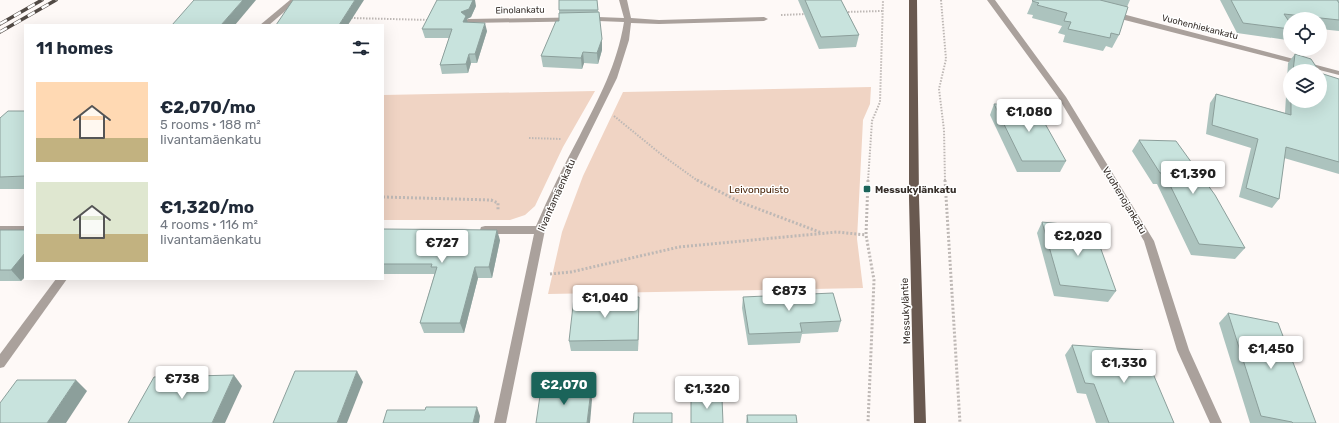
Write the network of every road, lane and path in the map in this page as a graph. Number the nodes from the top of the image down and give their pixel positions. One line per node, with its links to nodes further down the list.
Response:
1 (294, 0): 15 (street)
2 (623, 0): 14 (street, Iivantamäenkatu)
3 (883, 0): 7 (path)
4 (913, 0): 33 (main road, Messukyläntie)
5 (940, 0): 34 (path)
6 (991, 0): 35 (street, Vuohenojankatu)
7 (882, 11): 8 (path); 27 (path)
8 (842, 12)
9 (1102, 12): 16 (street, Vuohenhiekankatu)
10 (811, 13): 12 (path)
11 (346, 18): 13 (path)
12 (764, 19): 14 (street, Einolankatu)
13 (468, 21): 14 (street, Einolankatu)
14 (628, 21): 17 (street, Iivantamäenkatu)
15 (265, 24)
16 (1339, 73)
17 (600, 105): 19 (street, Iivantamäenkatu); 26 (path)
18 (529, 138): 19 (path)
19 (581, 140): 25 (street, Iivantamäenkatu)
20 (384, 197): 24 (path)
21 (0, 230): 22 (street)
22 (24, 230)
23 (478, 230): 24 (street)
24 (492, 230): 25 (street)
25 (540, 230): 28 (street, Iivantamäenkatu)
26 (822, 233): 27 (path); 28 (path)
27 (866, 235): 32 (path)
28 (531, 276): 31 (street, Iivantamäenkatu)
29 (61, 280): 30 (street)
30 (0, 363)
31 (500, 423)
32 (868, 423)
33 (920, 423)
34 (960, 423)
35 (1216, 423)

